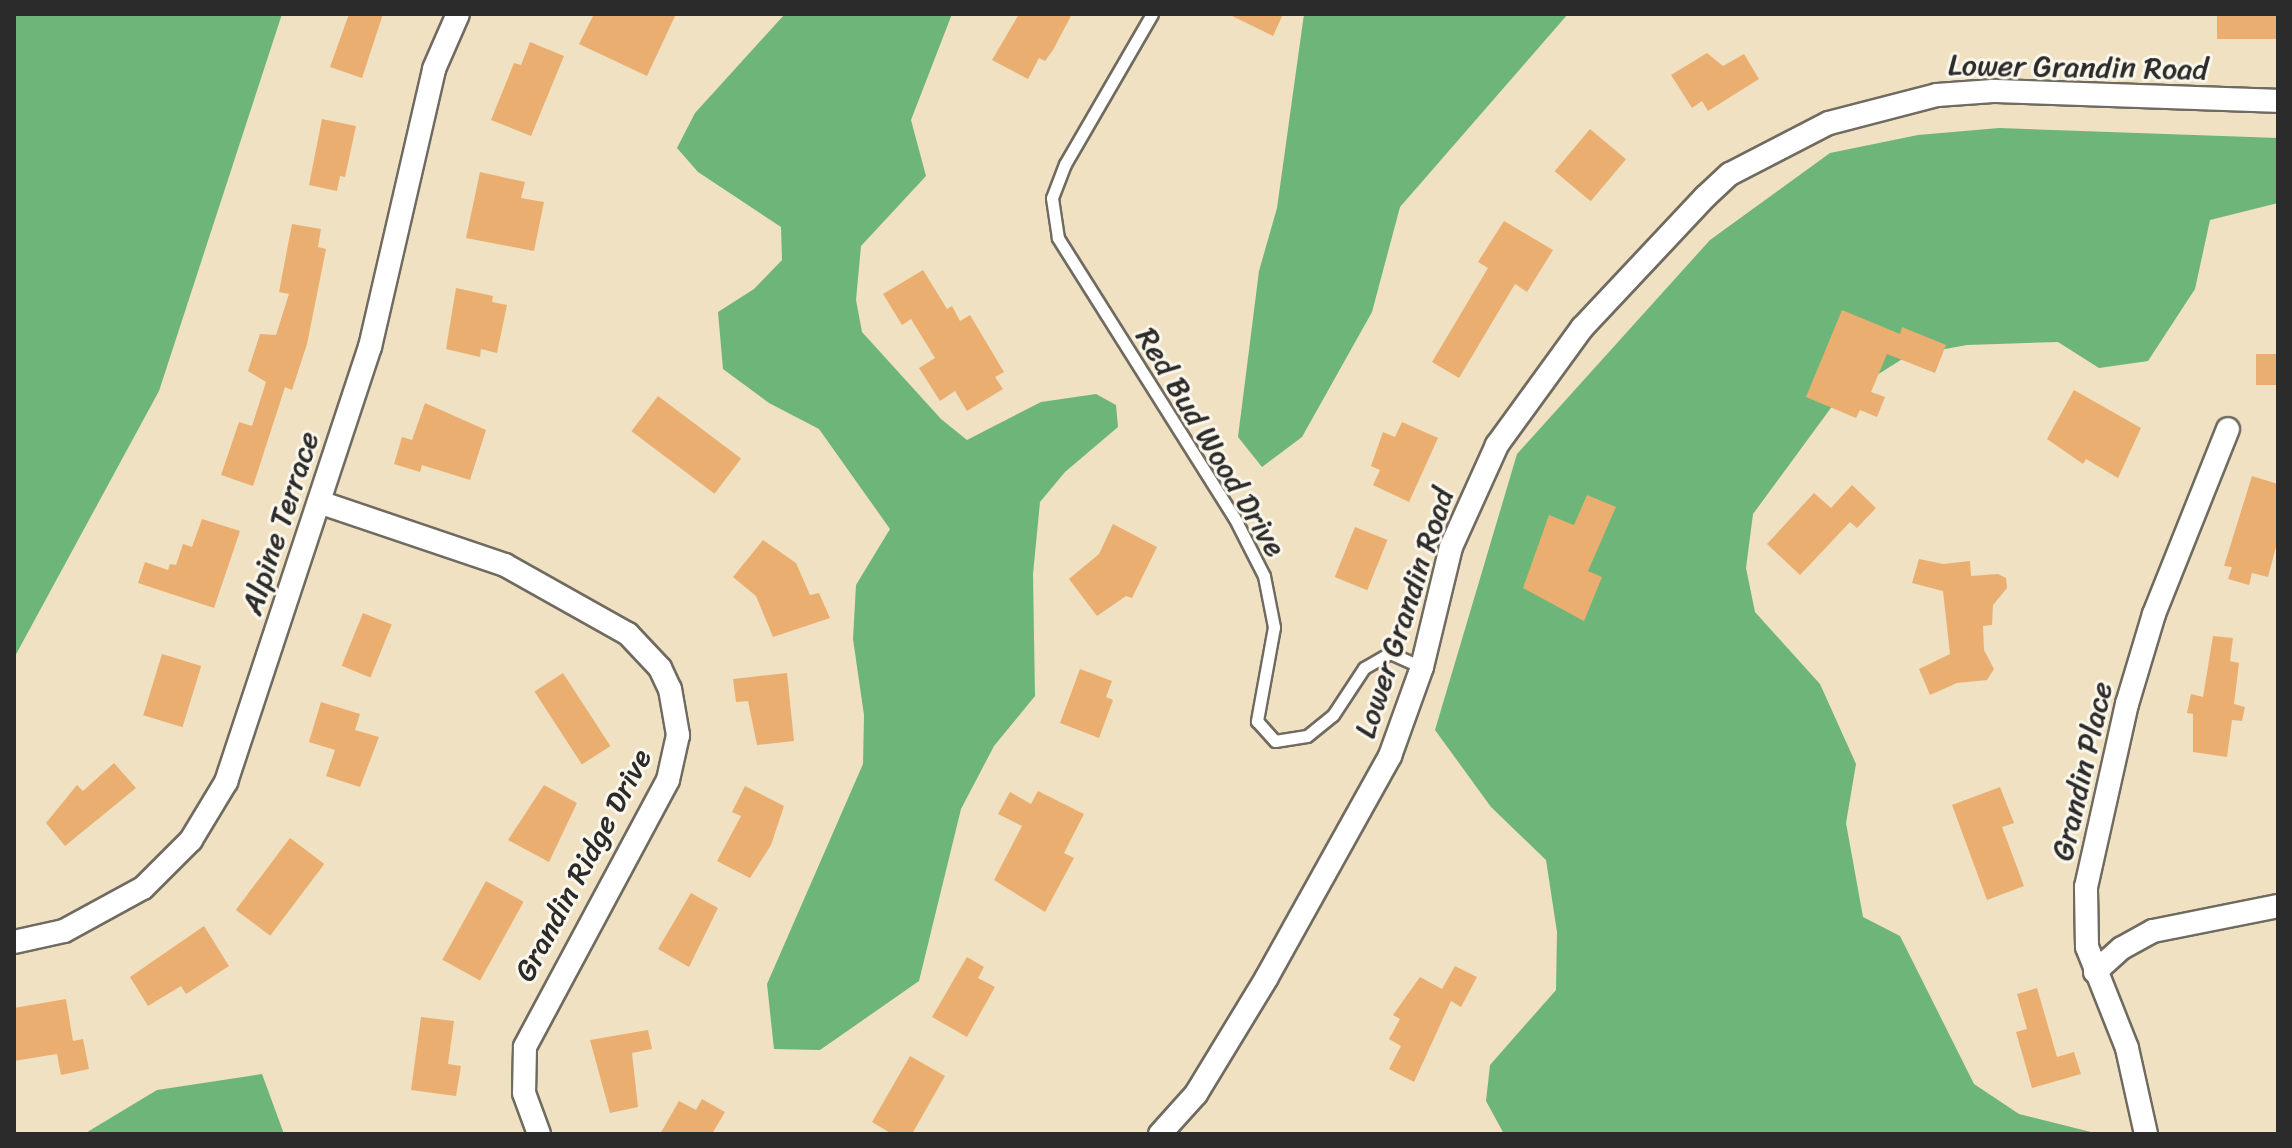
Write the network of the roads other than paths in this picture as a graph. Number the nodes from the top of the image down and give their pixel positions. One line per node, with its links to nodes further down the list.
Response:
1 (458, 14): 5 (street, Alpine Terrace)
2 (1152, 14): 6 (lane, Red Bud Wood Drive)
3 (2278, 101): 6 (street, Lower Grandin Road)
4 (2228, 429): 9 (street, Grandin Place)
5 (319, 502): 8 (street, Alpine Terrace); 10 (street, Grandin Ridge Drive)
6 (1422, 667): 11 (street, Lower Grandin Road)
7 (2278, 906): 9 (street)
8 (14, 942)
9 (2095, 972): 12 (street, Grandin Place)
10 (539, 1134)
11 (1160, 1134)
12 (2146, 1134)

